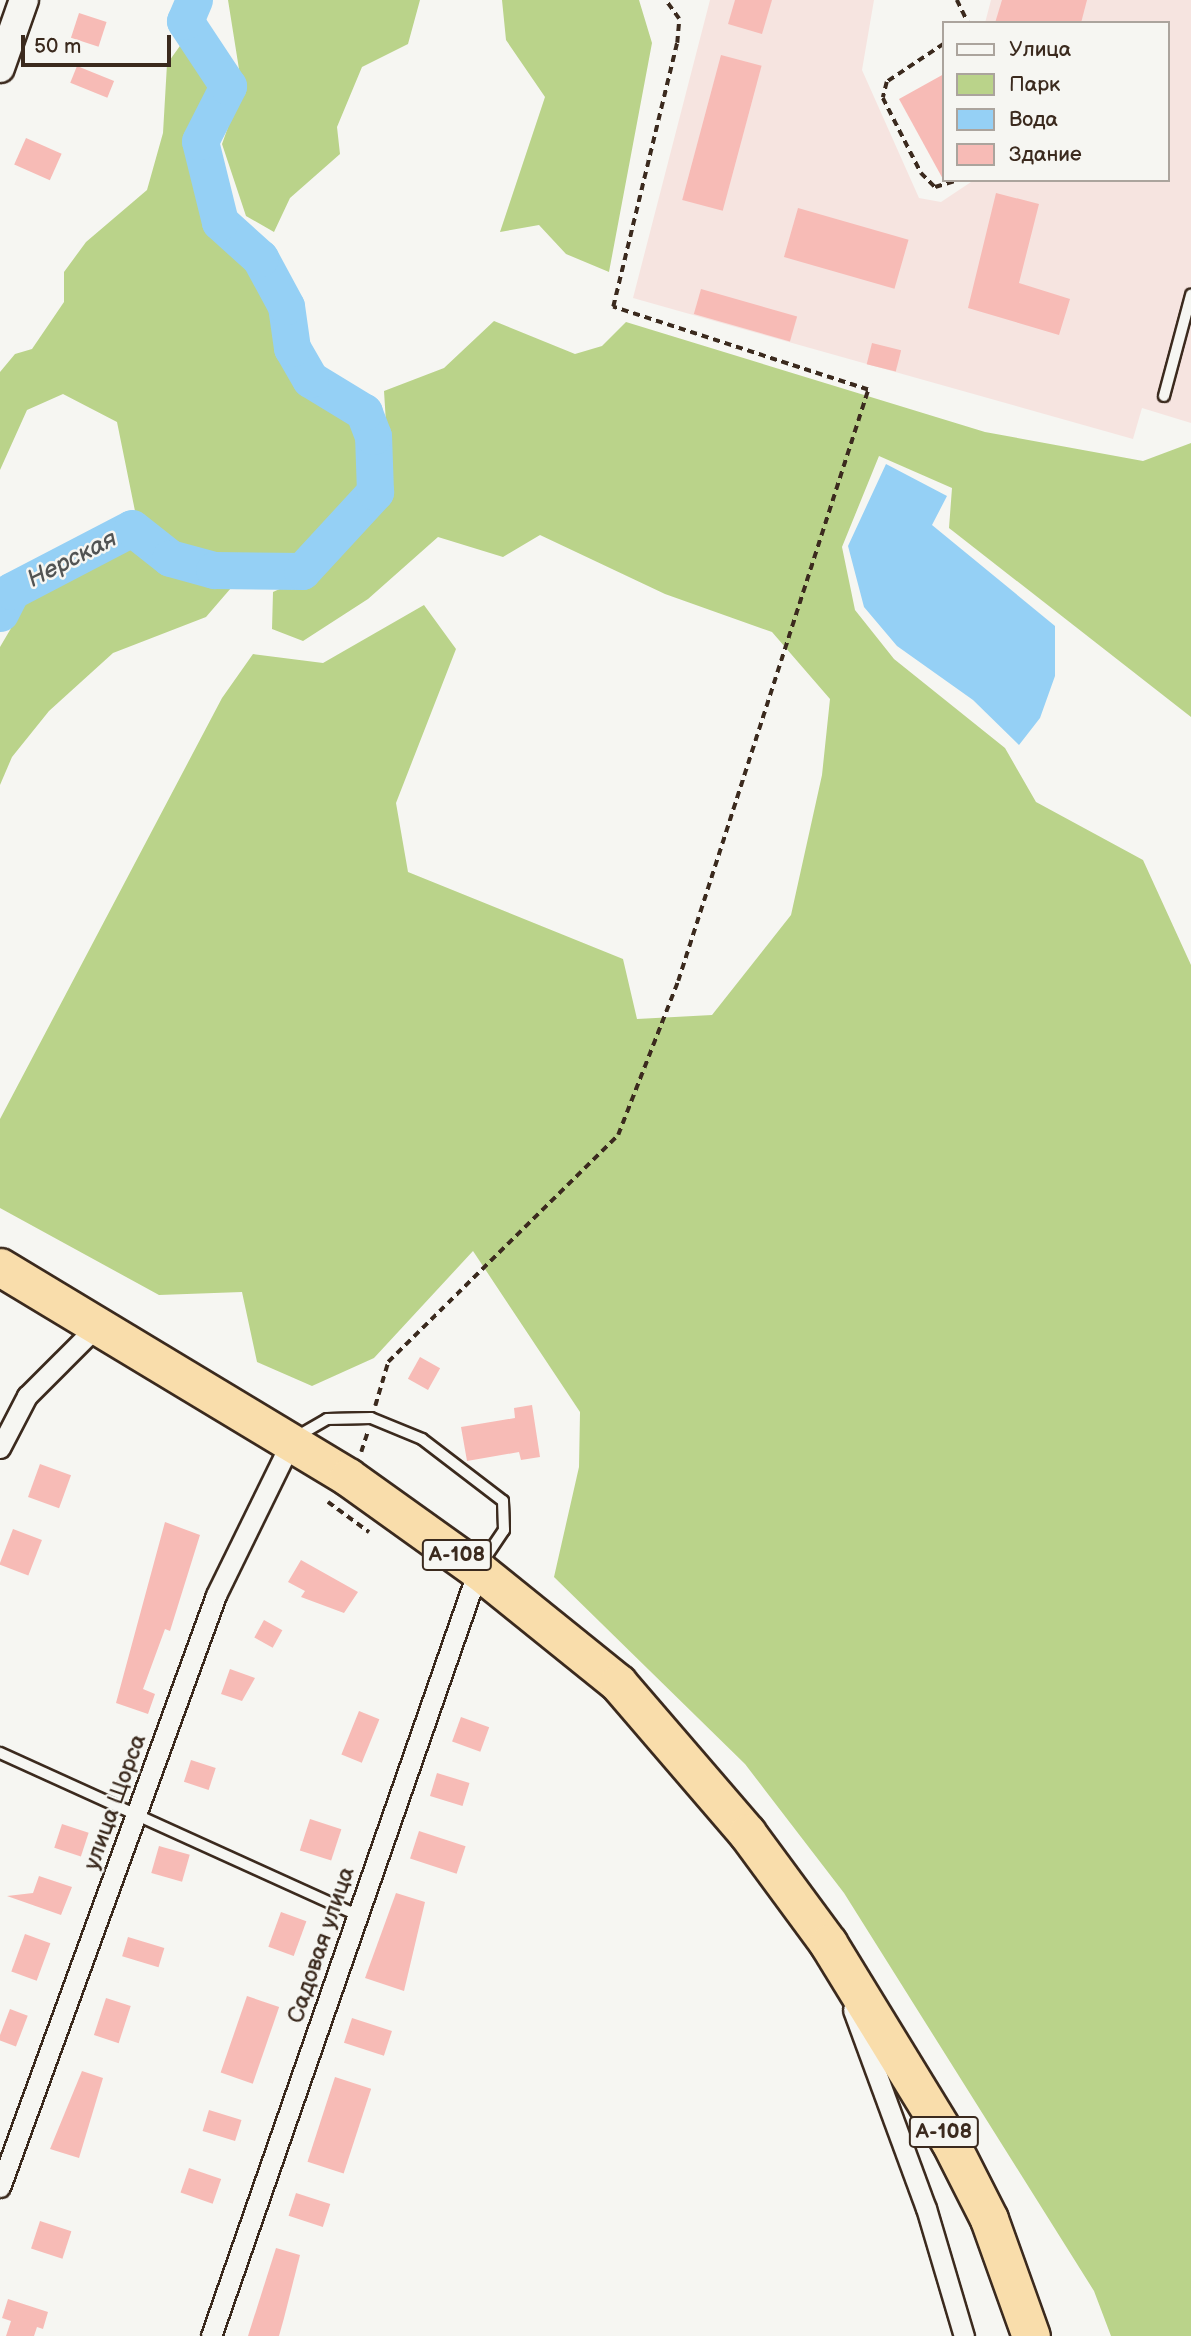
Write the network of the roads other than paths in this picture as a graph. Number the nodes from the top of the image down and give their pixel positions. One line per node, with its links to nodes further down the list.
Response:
1 (24, 0): 2 (main road)
2 (0, 68)
3 (1191, 295): 4 (lane)
4 (1164, 396)
5 (0, 1267): 6 (highway, А-108)
6 (99, 1324): 7 (highway, А-108); 8 (street)
7 (292, 1440): 9 (highway, А-108); 9 (lane); 11 (street, улица Щорса)
8 (0, 1448)
9 (478, 1570): 12 (street, Садовая улица); 13 (highway, А-108)
10 (0, 1754): 11 (lane)
11 (138, 1811): 12 (lane); 14 (street, улица Щорса)
12 (357, 1915): 15 (street, Садовая улица)
13 (828, 1943): 16 (street); 17 (highway, А-108)
14 (0, 2187)
15 (211, 2336)
16 (964, 2336)
17 (1031, 2336)

